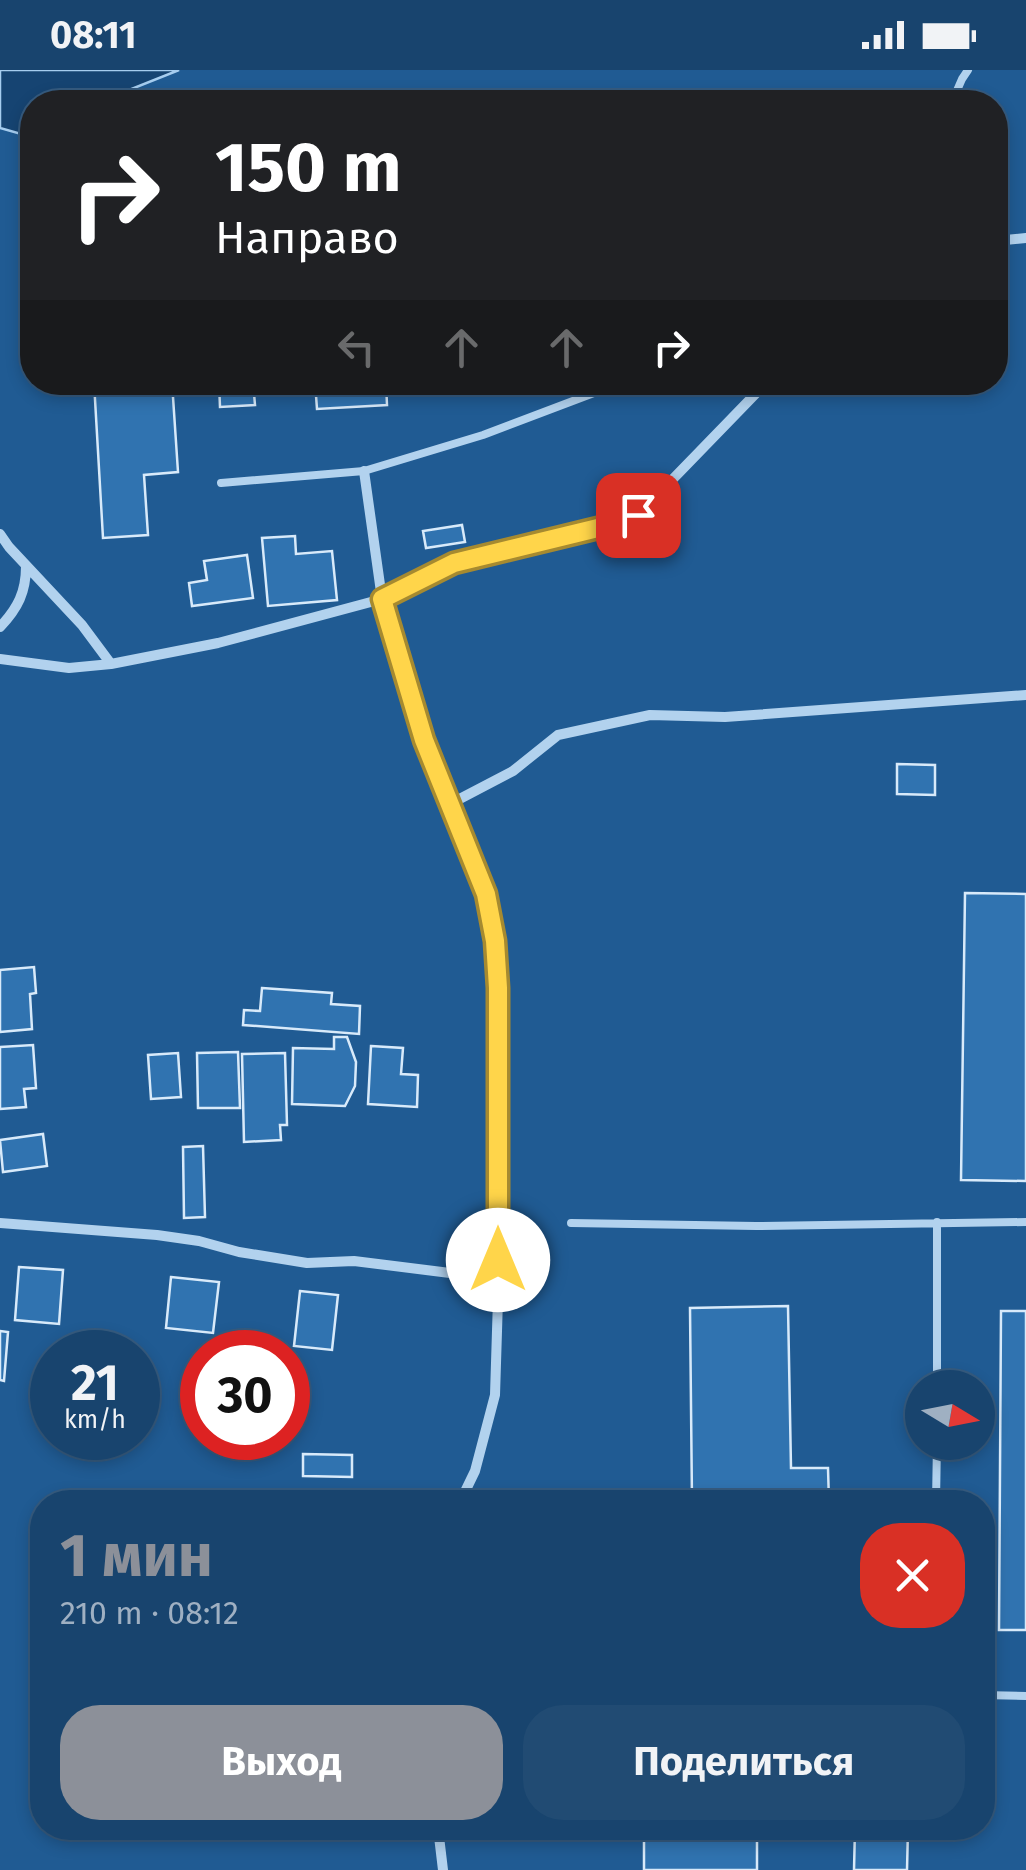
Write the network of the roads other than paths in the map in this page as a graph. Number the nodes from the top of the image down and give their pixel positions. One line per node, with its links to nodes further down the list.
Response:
1 (588, 395): 3 (lane)
2 (754, 395): 7 (street)
3 (364, 471): 4 (lane); 7 (street)
4 (221, 483)
5 (0, 534): 6 (street)
6 (26, 566): 8 (street); 10 (street)
7 (382, 599): 10 (street); 12 (street)
8 (0, 627)
9 (0, 659): 10 (street)
10 (110, 664)
11 (1026, 695): 12 (street)
12 (450, 804): 17 (street)
13 (938, 1222): 14 (lane); 16 (lane); 18 (lane)
14 (1026, 1222)
15 (0, 1223): 17 (street)
16 (571, 1223)
17 (498, 1299): 20 (street)
18 (937, 1370)
19 (936, 1460): 21 (lane)
20 (466, 1490)
21 (936, 1490)
22 (995, 1695): 23 (lane)
23 (1026, 1696)
24 (439, 1840): 25 (street)
25 (443, 1870)

